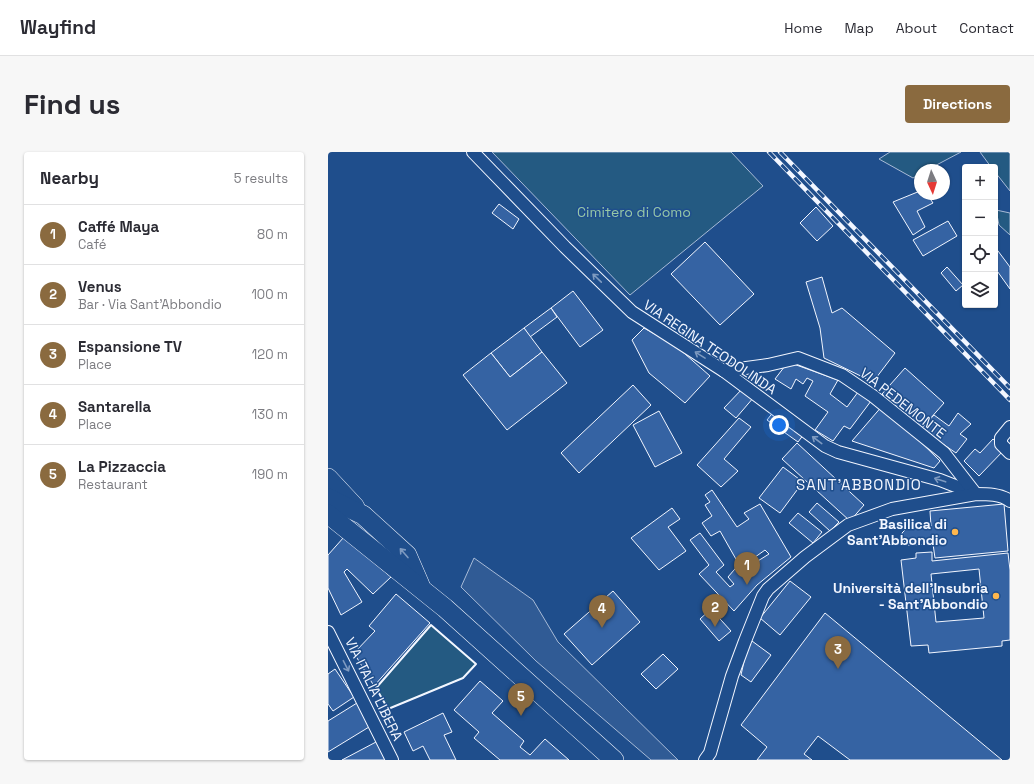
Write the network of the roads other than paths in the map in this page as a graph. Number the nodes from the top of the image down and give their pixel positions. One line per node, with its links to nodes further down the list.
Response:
1 (473, 152): 2 (street, VIA REGINA TEODOLINDA, one-way to 1)
2 (724, 371): 6 (street, VIA REGINA TEODOLINDA, one-way to 2); 6 (street, VIA PEDEMONTE)
3 (1007, 430): 4 (street)
4 (1010, 453)
5 (328, 478): 10 (main road)
6 (976, 494): 8 (street); 17 (street)
7 (328, 498): 10 (main road)
8 (1010, 501)
9 (328, 514): 12 (main road)
10 (363, 515): 13 (main road, one-way to 10)
11 (328, 527): 12 (main road)
12 (347, 529): 13 (main road)
13 (421, 588): 16 (main road)
14 (328, 632): 15 (street, VIA ITALIA LIBERA, one-way to 15)
15 (392, 760)
16 (614, 760)
17 (705, 760)

